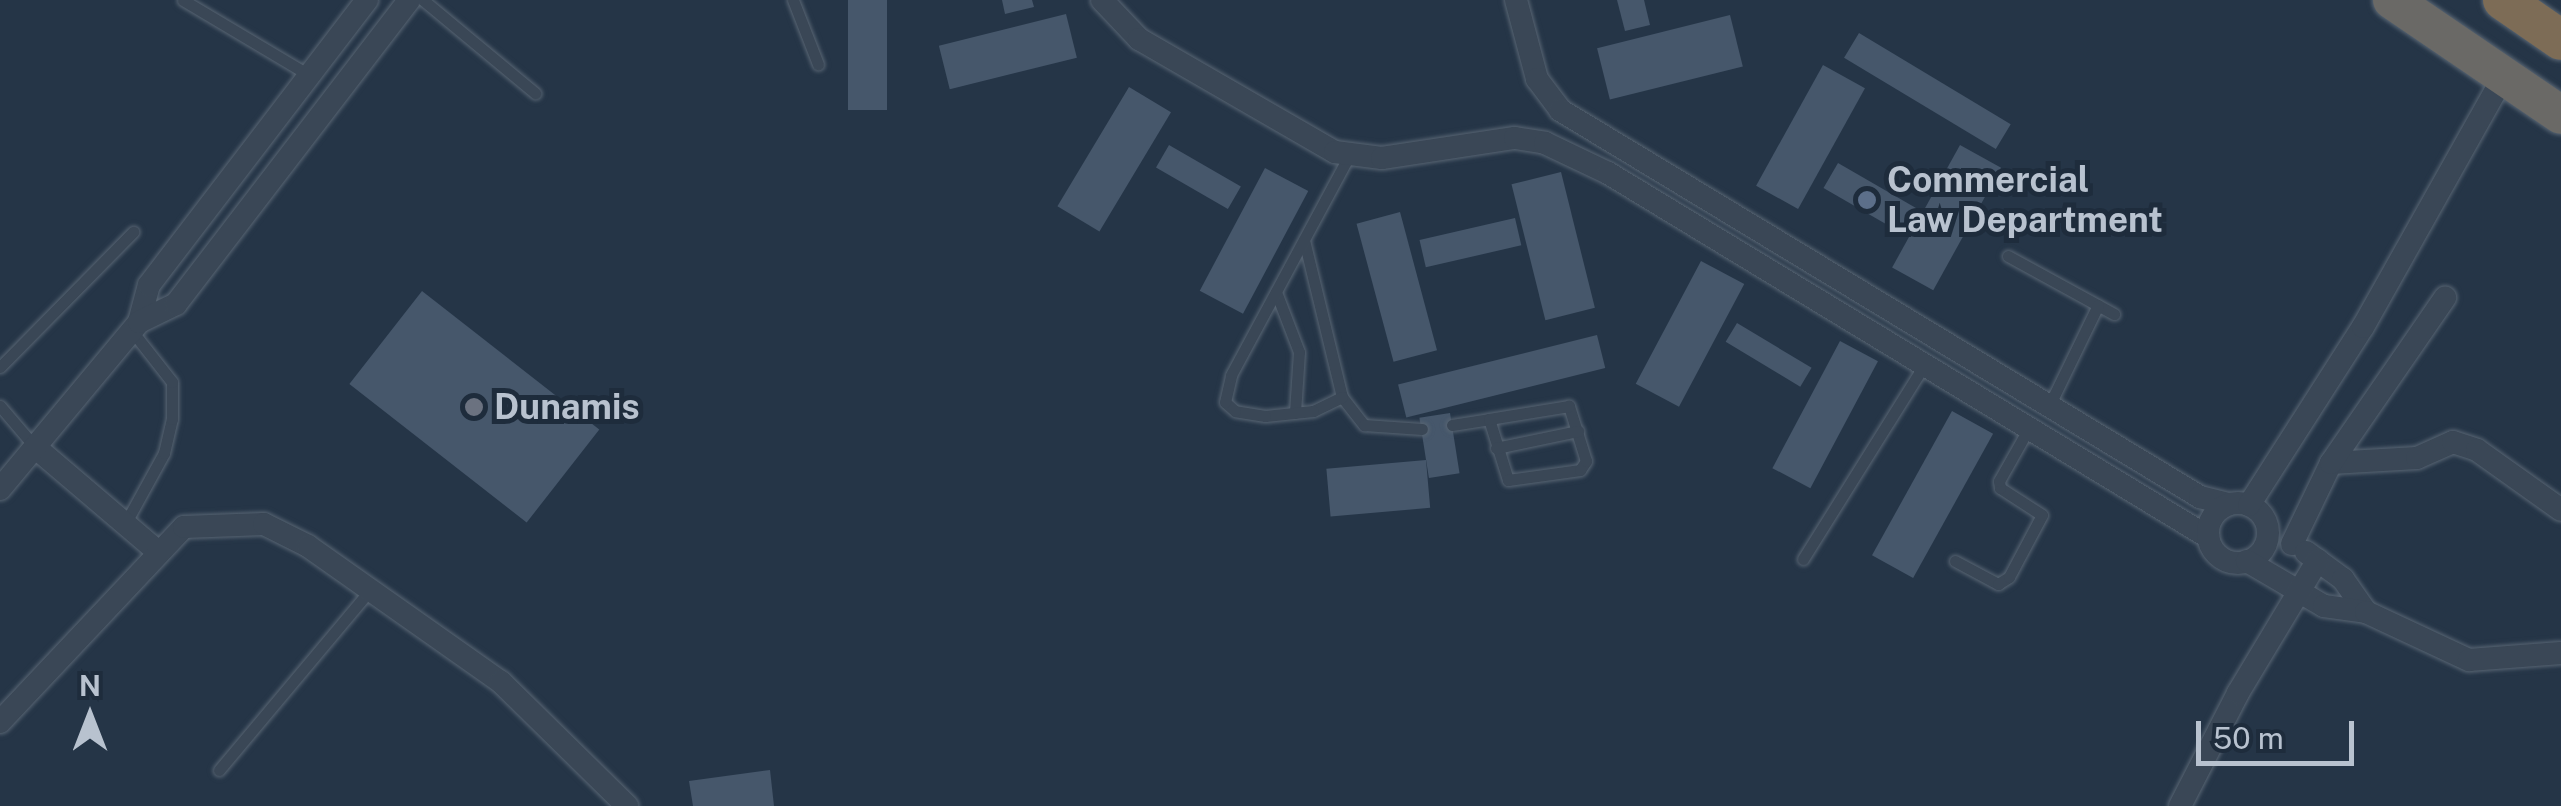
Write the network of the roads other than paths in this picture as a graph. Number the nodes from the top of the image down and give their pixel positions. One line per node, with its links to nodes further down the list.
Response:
1 (184, 0): 12 (lane)
2 (367, 0): 12 (street)
3 (409, 0): 18 (street)
4 (423, 0): 14 (lane)
5 (793, 0): 11 (lane)
6 (1102, 0): 17 (street)
7 (1516, 0): 31 (street)
8 (2392, 0): 13 (highway)
9 (2502, 0): 10 (highway)
10 (2561, 40)
11 (818, 64)
12 (309, 75): 16 (street)
13 (2504, 76): 15 (highway); 43 (street)
14 (535, 93)
15 (2561, 115)
16 (260, 139): 18 (street); 26 (street)
17 (1350, 154): 20 (lane); 27 (street)
18 (286, 160): 26 (street)
19 (133, 232): 28 (lane)
20 (1304, 240): 22 (lane); 29 (lane)
21 (2008, 256): 24 (lane)
22 (1276, 292): 32 (lane); 32 (lane)
23 (2444, 298): 40 (street)
24 (2098, 305): 25 (lane); 31 (lane)
25 (2114, 314)
26 (135, 326): 38 (street); 46 (lane)
27 (1926, 364): 35 (street); 51 (lane)
28 (0, 367)
29 (1342, 396): 32 (lane); 36 (lane)
30 (0, 406): 38 (lane)
31 (2049, 406): 42 (street)
32 (1295, 413)
33 (1489, 419): 34 (lane); 37 (lane); 39 (lane)
34 (1452, 425)
35 (2030, 426): 45 (street); 53 (lane)
36 (1422, 429)
37 (1578, 430): 39 (lane); 39 (lane)
38 (35, 448): 41 (street); 46 (street)
39 (1496, 448)
40 (2331, 463): 44 (street); 49 (street)
41 (0, 489)
42 (2200, 496): 43 (street); 45 (street)
43 (2238, 505): 47 (street); 48 (street)
44 (2561, 510)
45 (2187, 520): 48 (street)
46 (125, 524): 50 (street)
47 (2268, 528): 49 (street); 54 (street)
48 (2208, 537): 54 (street)
49 (2292, 544): 52 (street)
50 (156, 550): 55 (street); 59 (street)
51 (1803, 559)
52 (2318, 560): 56 (street); 57 (street)
53 (1955, 561)
54 (2247, 561): 56 (street)
55 (370, 590): 60 (lane); 61 (street)
56 (2298, 594): 57 (street); 62 (street)
57 (2366, 612): 58 (street)
58 (2561, 653)
59 (0, 722)
60 (219, 770)
61 (626, 806)
62 (2180, 806)

